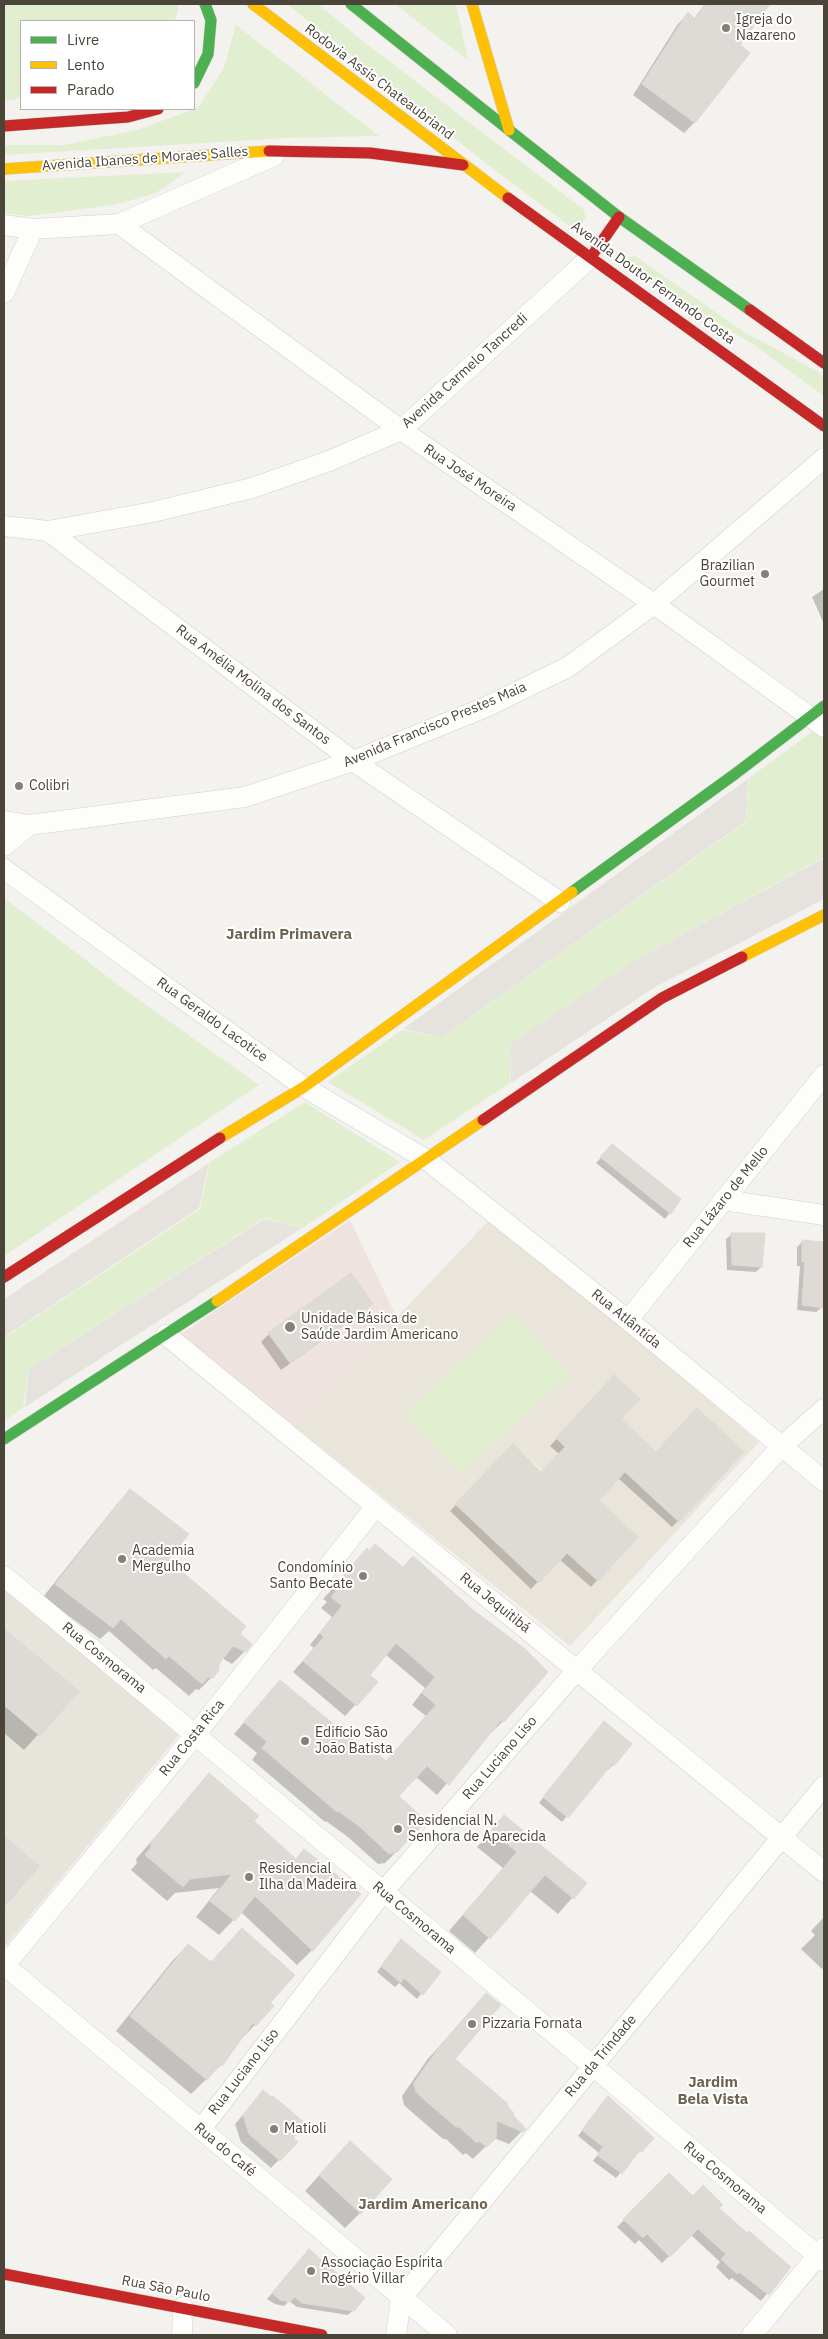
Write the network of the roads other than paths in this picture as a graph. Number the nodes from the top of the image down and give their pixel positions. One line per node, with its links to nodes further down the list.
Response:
1 (205, 4): 5 (main road)
2 (253, 4): 10 (main road, Rodovia Assis Chateaubriand)
3 (352, 4): 8 (main road)
4 (472, 4): 8 (main road)
5 (195, 81)
6 (154, 110): 7 (main road)
7 (4, 126)
8 (509, 130): 12 (main road)
9 (287, 150): 10 (main road, Avenida Ibanes de Moraes Salles); 11 (main road, Avenida Ibanes de Moraes Salles); 13 (street, Avenida Ibanes de Moraes Salles)
10 (464, 166): 16 (main road, Avenida Doutor Fernando Costa)
11 (4, 168)
12 (619, 217): 16 (main road); 18 (main road)
13 (120, 224): 15 (street, Avenida Ibanes de Moraes Salles); 20 (street, Rua José Moreira)
14 (4, 225): 15 (street, Avenida Ibanes de Moraes Salles)
15 (33, 229): 17 (street)
16 (591, 257): 19 (main road, Avenida Doutor Fernando Costa); 20 (street, Avenida Carmelo Tancredi)
17 (4, 293)
18 (824, 363)
19 (824, 426)
20 (401, 430): 23 (street, Avenida Carmelo Tancredi); 24 (street, Rua José Moreira)
21 (824, 458): 24 (street, Avenida Francisco Prestes Maia)
22 (4, 526): 23 (street, Avenida Carmelo Tancredi)
23 (48, 531): 26 (street, Rua Amélia Molina dos Santos)
24 (654, 604): 25 (street, Rua José Moreira); 26 (street, Avenida Francisco Prestes Maia)
25 (819, 716): 31 (main road)
26 (353, 760): 28 (street, Avenida Francisco Prestes Maia); 31 (street, Rua Amélia Molina dos Santos)
27 (4, 821): 28 (street, Avenida Francisco Prestes Maia)
28 (29, 824): 29 (street)
29 (4, 846)
30 (4, 869): 34 (street, Rua Geraldo Lacotice)
31 (560, 902): 34 (main road)
32 (824, 915): 35 (main road)
33 (824, 1075): 36 (street, Rua Lázaro de Mello)
34 (304, 1087): 35 (street, Rua Geraldo Lacotice); 38 (main road)
35 (427, 1160): 39 (street, Rua Atlântida); 40 (main road)
36 (723, 1200): 37 (street); 39 (street, Rua Lázaro de Mello)
37 (824, 1215)
38 (4, 1277)
39 (628, 1320): 43 (street, Rua Atlântida)
40 (166, 1335): 42 (main road); 45 (street, Rua Jequitibá)
41 (824, 1409): 43 (street, Rua Luciano Liso)
42 (4, 1439)
43 (782, 1446): 44 (street, Rua Atlântida); 47 (street, Rua Luciano Liso)
44 (824, 1481)
45 (376, 1506): 47 (street, Rua Jequitibá); 48 (street, Rua Costa Rica)
46 (4, 1576): 48 (street, Rua Cosmorama)
47 (577, 1670): 50 (street, Rua Jequitibá); 52 (street, Rua Luciano Liso)
48 (196, 1734): 52 (street, Rua Cosmorama); 53 (street, Rua Costa Rica)
49 (824, 1786): 50 (street, Rua da Trindade)
50 (782, 1837): 51 (street, Rua Jequitibá); 54 (street, Rua da Trindade)
51 (824, 1872)
52 (383, 1892): 54 (street, Rua Cosmorama); 55 (street, Rua Luciano Liso)
53 (4, 1965): 55 (street, Rua do Café)
54 (593, 2066): 56 (street, Rua Cosmorama); 58 (street, Rua da Trindade)
55 (201, 2129): 58 (street, Rua do Café)
56 (822, 2255): 64 (street)
57 (4, 2274): 59 (main road, Rua São Paulo)
58 (401, 2299): 62 (street); 63 (street, Rua do Café)
59 (184, 2307): 60 (street); 61 (main road, Rua São Paulo)
60 (182, 2335)
61 (322, 2335)
62 (396, 2335)
63 (447, 2335)
64 (752, 2335)

